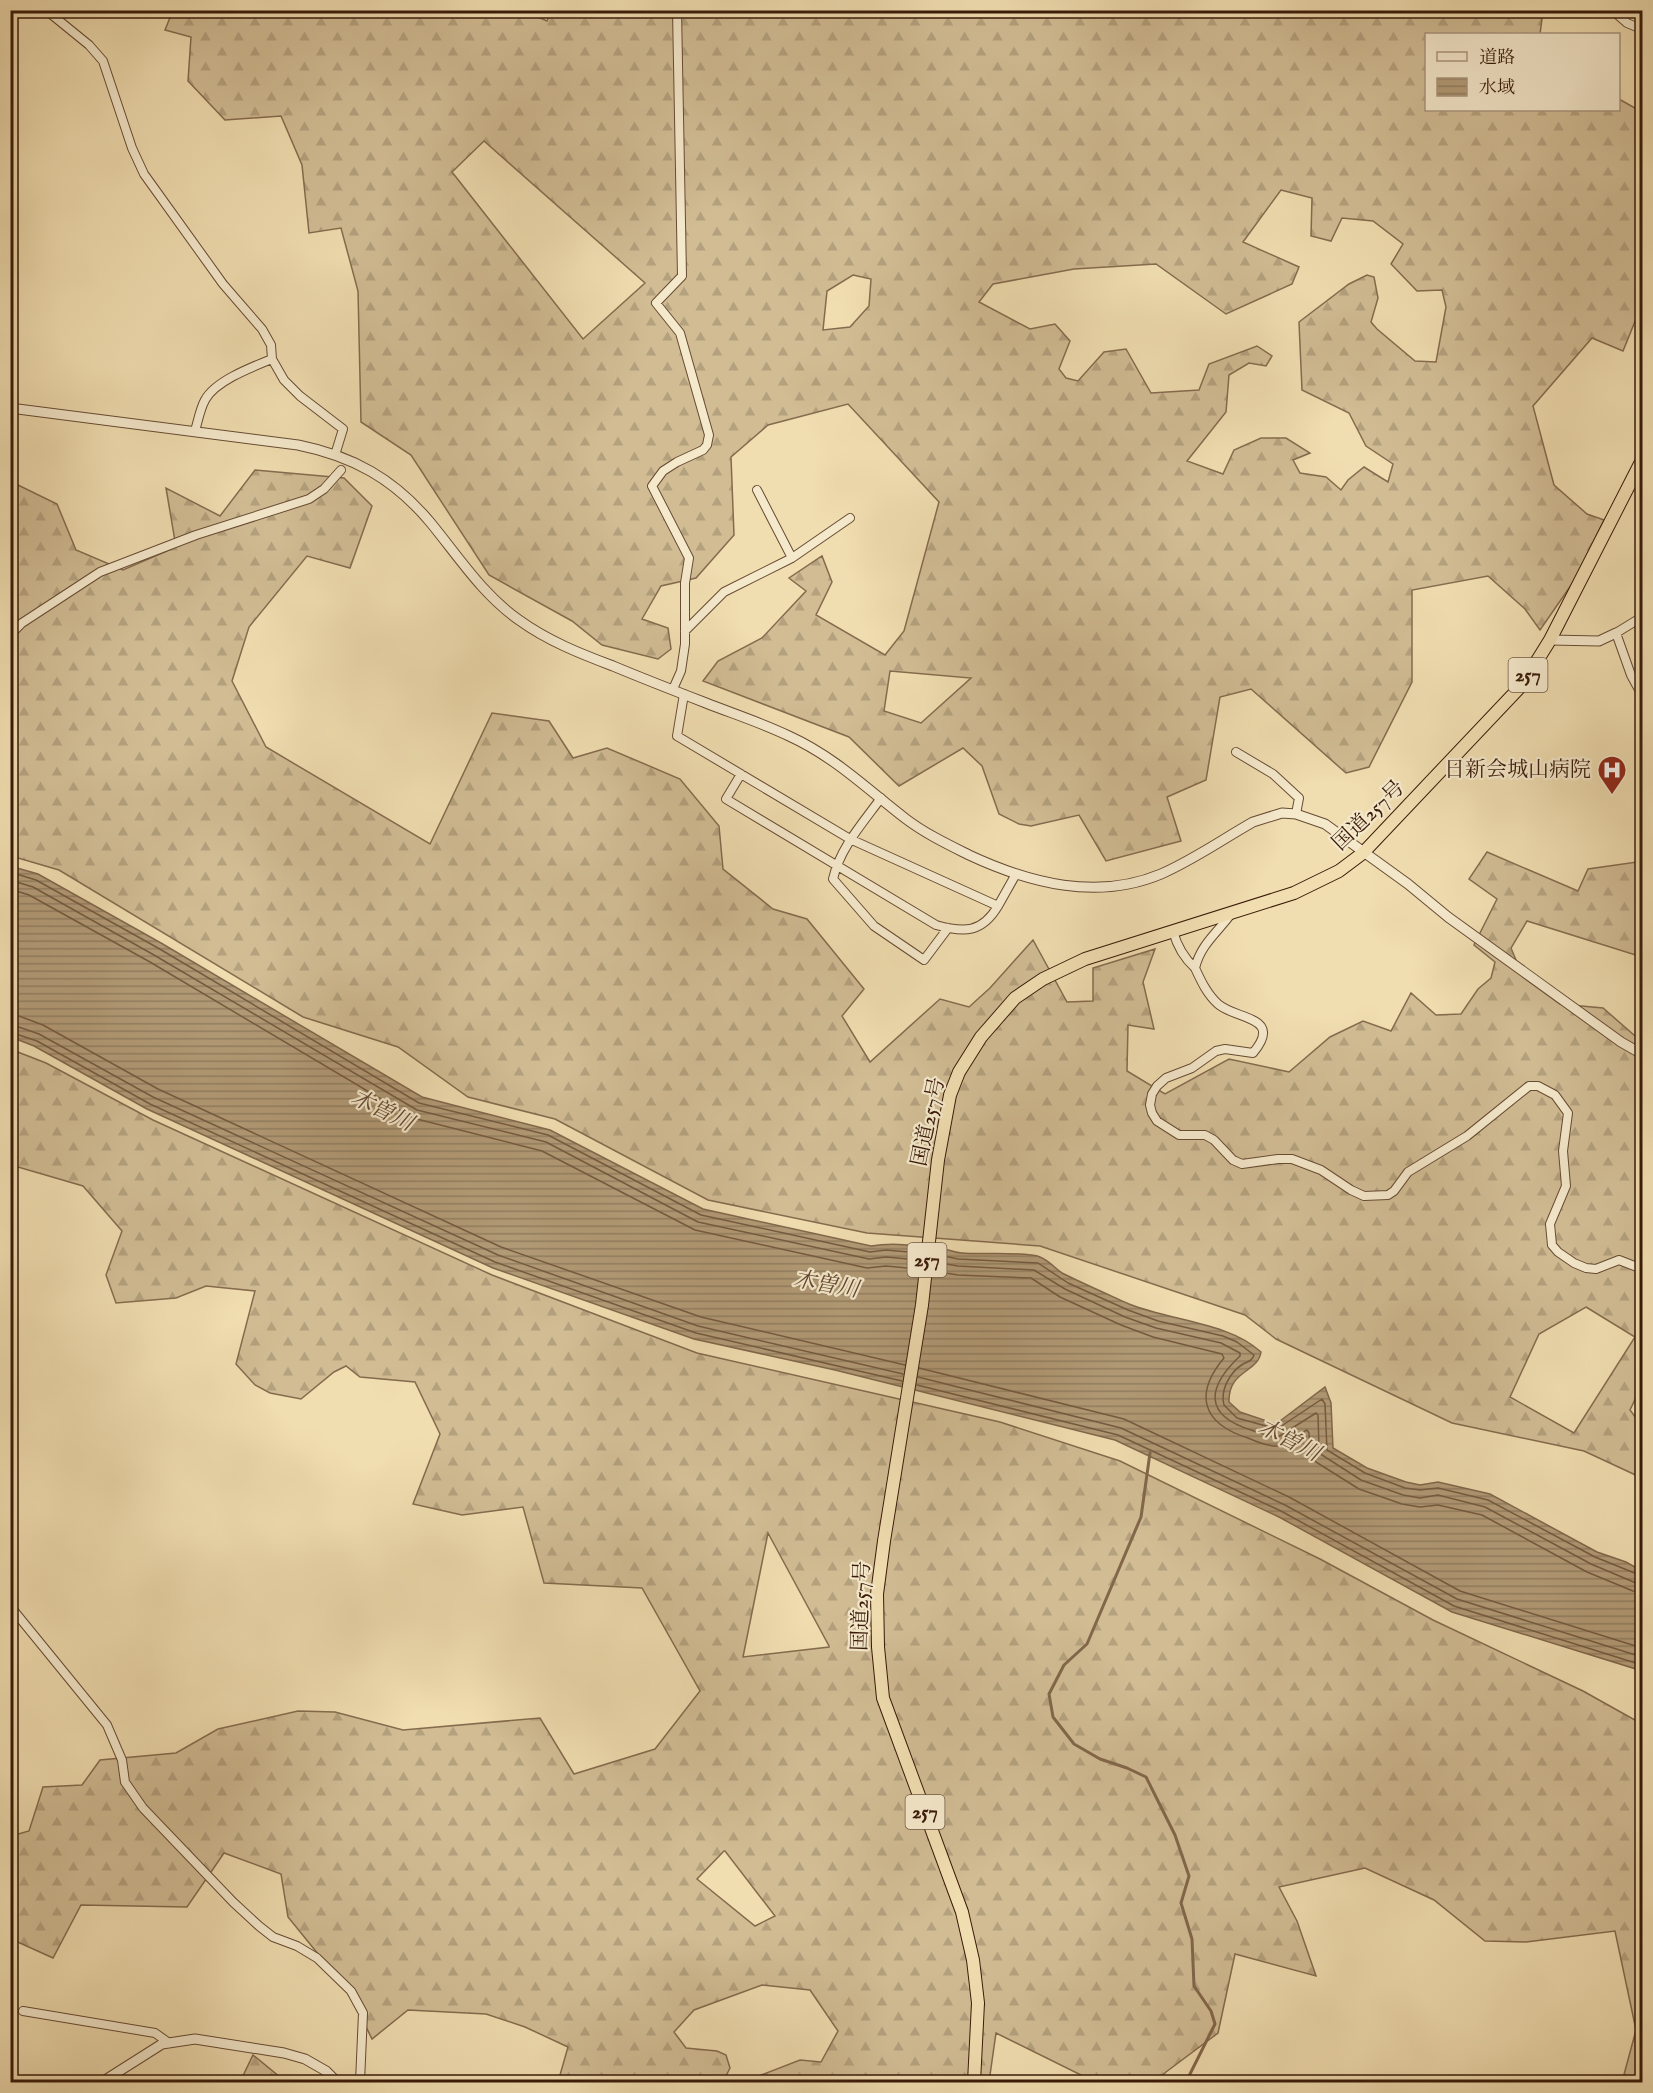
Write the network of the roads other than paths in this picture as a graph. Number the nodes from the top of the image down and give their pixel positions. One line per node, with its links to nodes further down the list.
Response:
1 (46, 10): 5 (street)
2 (677, 10): 16 (street)
3 (1612, 10): 4 (street)
4 (1642, 27)
5 (272, 359): 7 (street); 8 (street)
6 (10, 408): 7 (street)
7 (195, 431): 8 (street)
8 (335, 455): 19 (street)
9 (1642, 460): 18 (highway, 国道257号 / 257)
10 (341, 470): 15 (street)
11 (758, 490): 13 (street)
12 (850, 518): 13 (street)
13 (792, 558): 16 (street)
14 (1642, 616): 17 (street)
15 (14, 631)
16 (685, 631): 19 (street)
17 (1616, 633): 18 (street); 21 (street)
18 (1550, 640): 27 (highway, 国道257号 / 257)
19 (673, 689): 20 (street)
20 (684, 694): 23 (street); 24 (street)
21 (1642, 695)
22 (1236, 752): 25 (street)
23 (741, 774): 26 (street); 28 (street)
24 (881, 798): 26 (street); 29 (street)
25 (1296, 814): 27 (street); 29 (street)
26 (850, 839): 28 (street); 30 (street)
27 (1363, 853): 31 (highway, 国道257号 / 257); 35 (street)
28 (836, 864): 32 (street); 32 (street)
29 (1016, 874): 30 (street)
30 (999, 906): 32 (street)
31 (1232, 912): 33 (highway, 国道257号 / 257); 34 (street)
32 (948, 928)
33 (1173, 931): 34 (street); 43 (highway, 国道257号 / 257)
34 (1196, 968): 36 (street)
35 (1642, 1054)
36 (1642, 1269)
37 (10, 1606): 42 (street)
38 (23, 2011): 39 (street)
39 (169, 2043): 40 (street); 41 (street)
40 (102, 2082)
41 (337, 2082)
42 (360, 2082)
43 (974, 2082)

